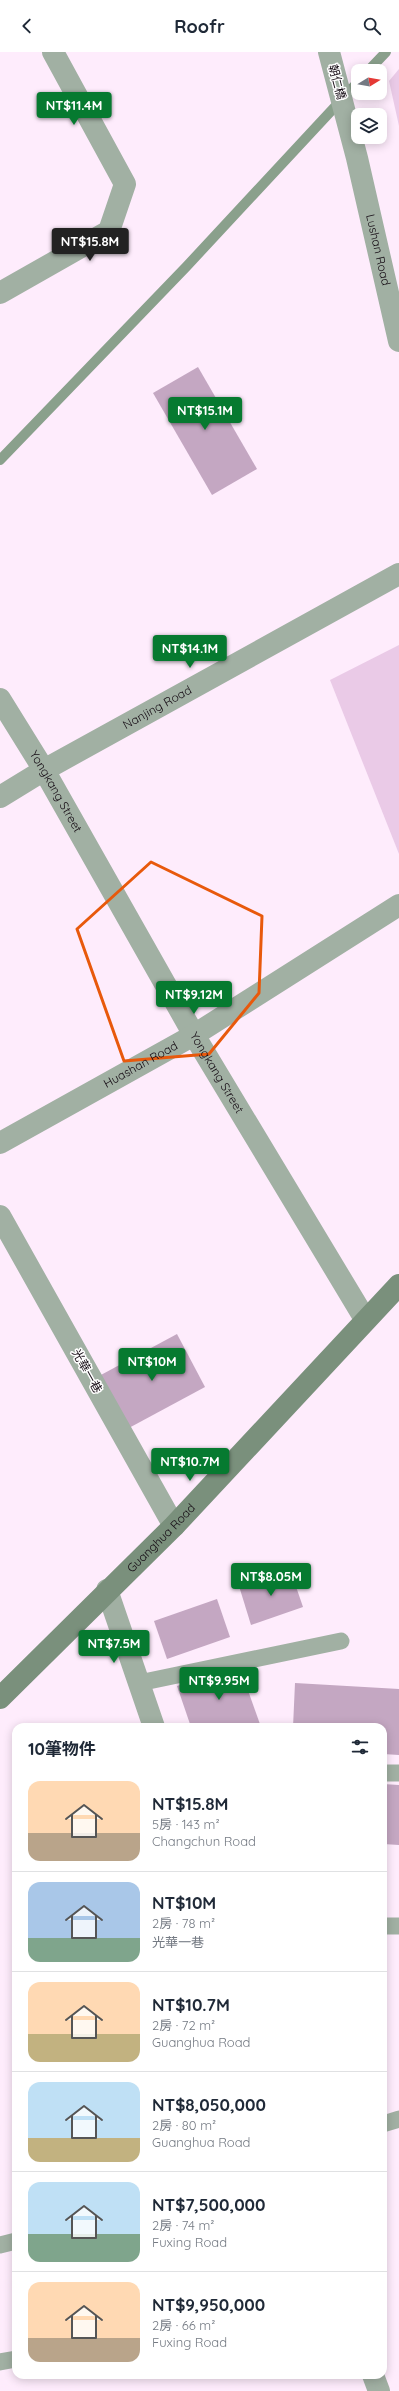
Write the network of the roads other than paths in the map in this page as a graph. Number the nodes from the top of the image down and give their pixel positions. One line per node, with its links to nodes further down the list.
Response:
1 (53, 52): 4 (street)
2 (329, 52): 3 (street, 朝仁橋)
3 (357, 158): 5 (street, Lushan Road)
4 (0, 293)
5 (399, 341)
6 (399, 574): 8 (street, Nanjing Road)
7 (0, 699): 8 (street, Yongkang Street)
8 (44, 770): 9 (street, Nanjing Road); 11 (street, Yongkang Street)
9 (0, 797)
10 (399, 905): 11 (street, Huashan Road)
11 (194, 1035): 12 (street, Huashan Road); 15 (street, Yongkang Street)
12 (0, 1142)
13 (0, 1216): 16 (street, 光華一巷)
14 (399, 1285): 15 (street, Guanghua Road)
15 (365, 1319): 16 (street, Guanghua Road)
16 (174, 1526): 17 (street, Guanghua Road)
17 (107, 1590): 19 (street); 20 (street, Guanghua Road)
18 (341, 1641): 19 (lane)
19 (139, 1683): 21 (street)
20 (0, 1698)
21 (153, 1723)
22 (387, 1773): 23 (lane)
23 (399, 1773)
24 (387, 1926): 25 (lane)
25 (399, 1926)
26 (399, 2119): 27 (lane)
27 (387, 2123)
28 (12, 2242): 29 (lane)
29 (0, 2245)
30 (12, 2360): 31 (lane)
31 (0, 2362)
32 (374, 2379): 33 (street)
33 (378, 2391)

